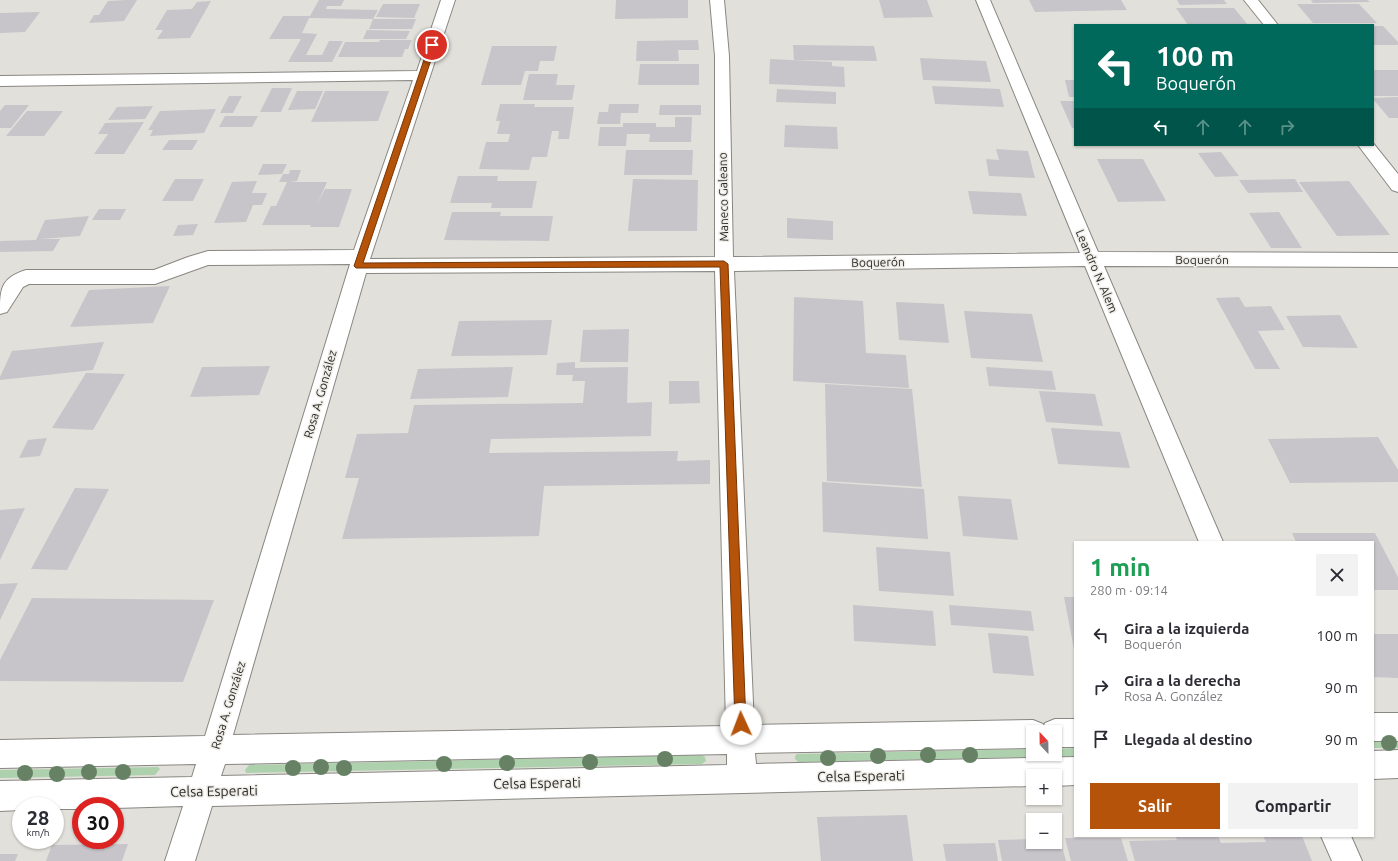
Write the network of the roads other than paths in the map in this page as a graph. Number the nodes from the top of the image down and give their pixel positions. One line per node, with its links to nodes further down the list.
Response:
1 (448, 0): 6 (street, Rosa A. González)
2 (717, 0): 13 (street, Maneco Galeano)
3 (983, 0): 10 (street, Leandro N. Alem)
4 (1250, 0): 5 (street)
5 (1270, 24)
6 (422, 75): 7 (street); 12 (street, Rosa A. González)
7 (0, 81)
8 (1367, 146): 9 (street)
9 (1398, 186)
10 (1092, 259): 11 (street, Boquerón); 13 (street, Boquerón); 15 (street, Leandro N. Alem)
11 (1398, 260)
12 (360, 261): 13 (street, Boquerón); 14 (street, Boquerón); 22 (street, Rosa A. González)
13 (724, 264): 21 (street, Maneco Galeano)
14 (0, 307)
15 (1211, 541)
16 (1374, 727): 17 (street)
17 (1398, 727)
18 (1062, 733): 19 (street)
19 (1074, 733)
20 (1026, 734): 21 (street)
21 (741, 739): 22 (street); 27 (street, Maneco Galeano)
22 (215, 750): 23 (street); 28 (street, Rosa A. González)
23 (0, 754)
24 (1398, 764): 25 (street)
25 (1374, 765)
26 (1074, 771): 27 (street, Celsa Esperati)
27 (742, 779): 28 (street, Celsa Esperati)
28 (202, 791): 29 (street, Celsa Esperati); 31 (street, Rosa A. González)
29 (0, 796)
30 (1336, 837): 32 (street)
31 (180, 861)
32 (1347, 861)

